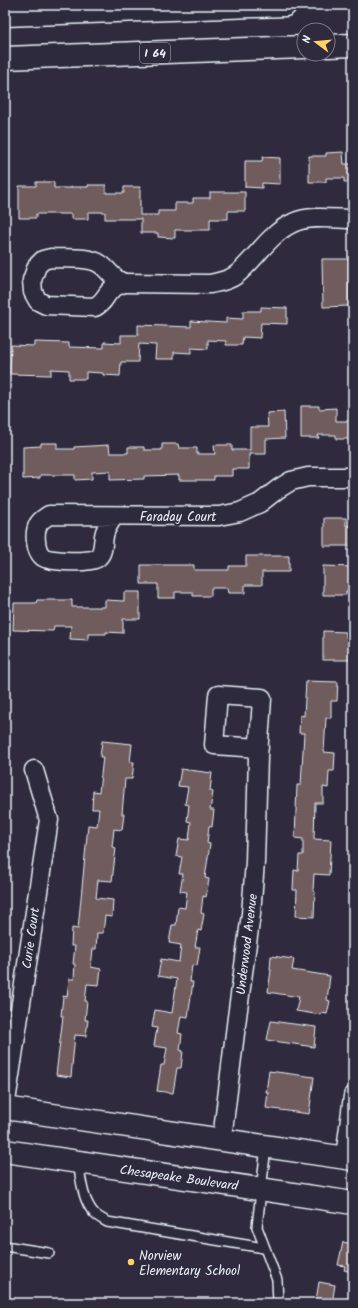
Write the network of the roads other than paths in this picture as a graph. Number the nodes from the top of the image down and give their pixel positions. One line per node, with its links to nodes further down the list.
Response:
1 (285, 5): 2 (main road)
2 (5, 15)
3 (353, 45): 4 (main road)
4 (336, 46)
5 (296, 47): 6 (main road, I 64)
6 (5, 58)
7 (353, 219): 8 (street)
8 (124, 283): 8 (street)
9 (353, 477): 10 (street, Faraday Court)
10 (114, 516)
11 (258, 748): 15 (street, Underwood Avenue)
12 (34, 770): 14 (street, Curie Court)
13 (353, 1096): 18 (street)
14 (5, 1108): 15 (main road)
15 (222, 1139): 16 (main road)
16 (266, 1145): 18 (main road); 20 (lane)
17 (5, 1151): 19 (main road, Chesapeake Boulevard)
18 (349, 1158)
19 (78, 1162): 20 (main road, Chesapeake Boulevard); 23 (lane)
20 (261, 1189): 21 (main road, Chesapeake Boulevard); 23 (lane)
21 (353, 1204)
22 (5, 1246): 24 (lane)
23 (265, 1249): 25 (lane)
24 (49, 1253)
25 (278, 1303)

